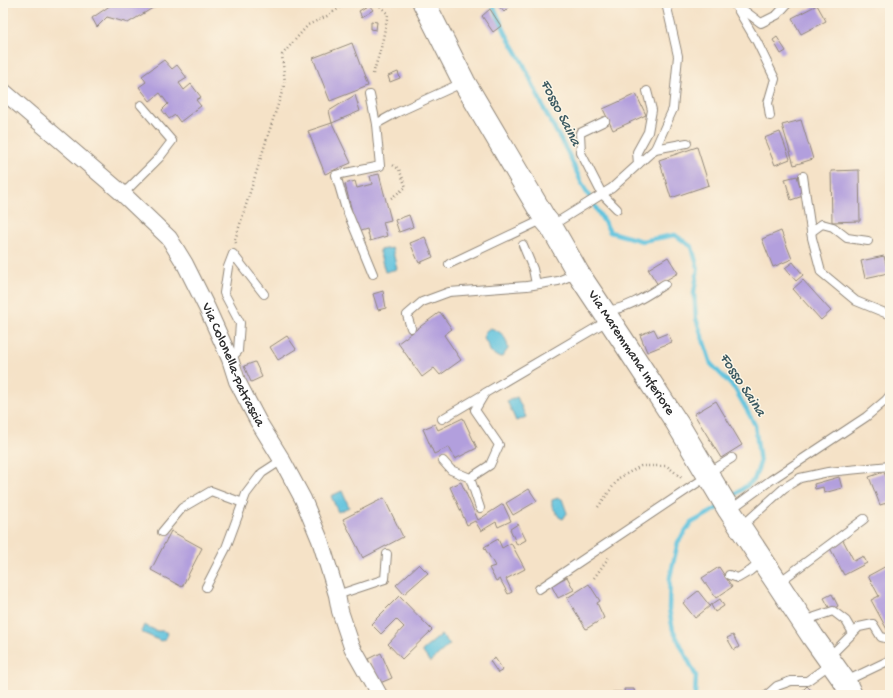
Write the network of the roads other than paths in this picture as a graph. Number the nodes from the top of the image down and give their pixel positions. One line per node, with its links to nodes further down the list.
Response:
1 (424, 3): 5 (main road, Via Maremmana Inferiore)
2 (666, 3): 14 (lane)
3 (735, 3): 4 (lane); 10 (lane)
4 (788, 3)
5 (464, 82): 12 (lane); 20 (main road, Via Maremmana Inferiore)
6 (3, 91): 17 (street, Via Colonella-Patrascia)
7 (647, 91): 15 (lane)
8 (370, 95): 12 (lane)
9 (141, 104): 17 (lane)
10 (770, 116)
11 (605, 121): 18 (lane)
12 (376, 124): 26 (lane)
13 (687, 143): 14 (lane)
14 (655, 148): 15 (lane)
15 (638, 164): 18 (lane)
16 (803, 176): 21 (lane)
17 (123, 194): 33 (street, Via Colonella-Patrascia)
18 (602, 194): 19 (lane); 20 (lane)
19 (617, 209)
20 (548, 223): 24 (lane); 25 (main road, Via Maremmana Inferiore)
21 (811, 232): 22 (lane); 30 (lane)
22 (868, 241)
23 (523, 245): 27 (lane)
24 (449, 264)
25 (578, 273): 27 (lane); 31 (main road, Via Maremmana Inferiore)
26 (373, 274)
27 (536, 284): 32 (lane)
28 (665, 284): 31 (lane)
29 (264, 294): 33 (lane)
30 (890, 315)
31 (606, 316): 34 (lane); 42 (main road, Via Maremmana Inferiore)
32 (411, 328)
33 (230, 360): 38 (street, Via Colonella-Patrascia)
34 (485, 394): 36 (lane); 41 (lane)
35 (890, 395): 42 (lane)
36 (442, 419)
37 (732, 458): 42 (lane)
38 (282, 460): 43 (lane); 53 (street, Via Colonella-Patrascia)
39 (443, 460): 41 (lane)
40 (890, 466): 42 (lane)
41 (470, 478): 44 (lane)
42 (719, 499): 48 (main road, Via Maremmana Inferiore); 52 (lane)
43 (243, 503): 46 (lane); 51 (lane)
44 (480, 508)
45 (864, 519): 50 (lane)
46 (162, 532)
47 (387, 554): 53 (lane)
48 (763, 560): 49 (lane); 50 (main road, Via Maremmana Inferiore)
49 (729, 575)
50 (778, 583): 54 (main road, Via Maremmana Inferiore)
51 (206, 587)
52 (539, 589)
53 (338, 595): 60 (street, Via Colonella-Patrascia)
54 (804, 623): 55 (lane); 58 (main road, Via Maremmana Inferiore)
55 (853, 633): 56 (lane); 58 (lane)
56 (890, 638)
57 (890, 660): 59 (lane)
58 (830, 661): 59 (main road, Via Maremmana Inferiore); 61 (lane)
59 (848, 688)
60 (379, 695)
61 (766, 695)

